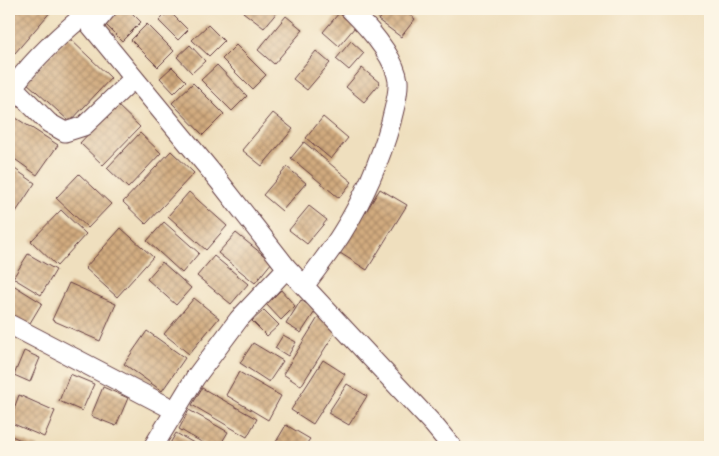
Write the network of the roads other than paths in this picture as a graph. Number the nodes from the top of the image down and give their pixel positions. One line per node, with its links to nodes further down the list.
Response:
1 (107, 9): 3 (street)
2 (350, 9): 7 (street)
3 (84, 17): 4 (street); 5 (street)
4 (134, 78): 5 (street); 6 (street)
5 (11, 90)
6 (287, 268): 7 (street); 9 (street)
7 (305, 285): 11 (street)
8 (9, 324): 9 (street)
9 (174, 410): 10 (street)
10 (153, 447)
11 (452, 447)

